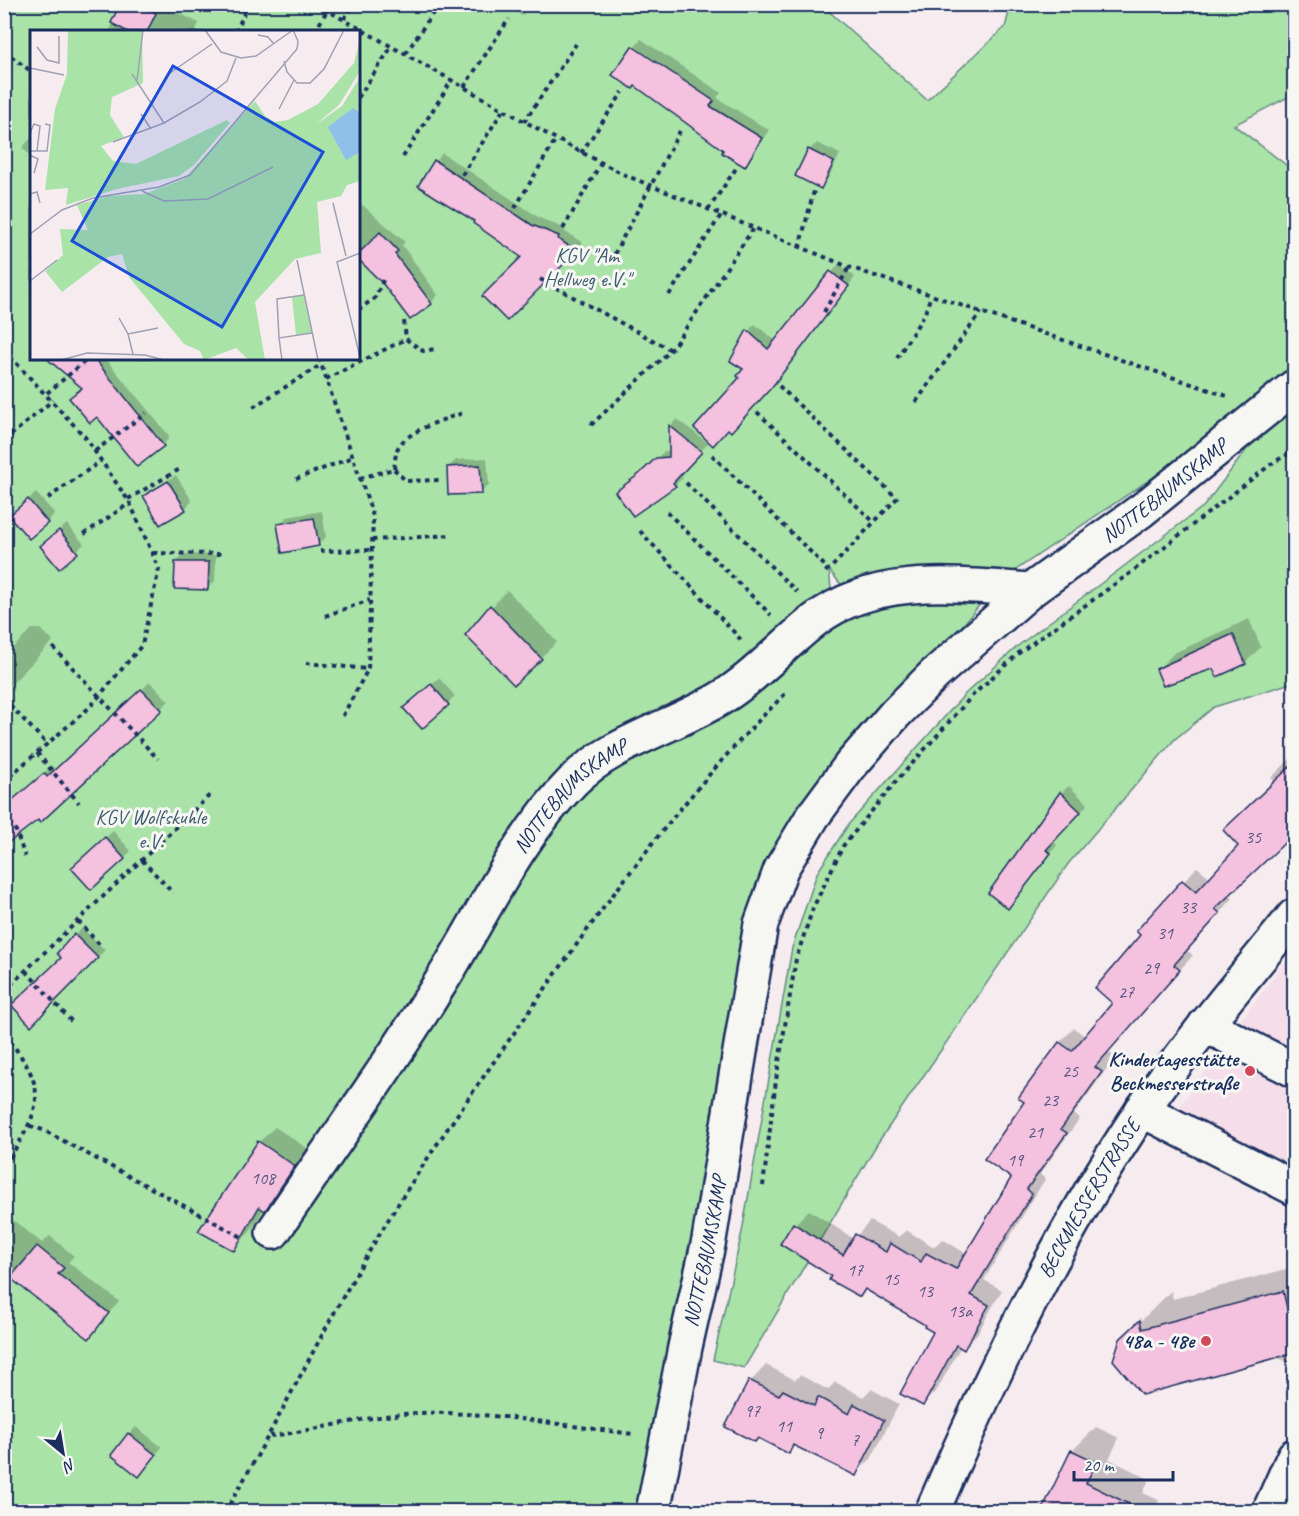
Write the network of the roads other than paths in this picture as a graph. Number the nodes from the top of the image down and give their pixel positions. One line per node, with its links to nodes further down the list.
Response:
1 (1294, 387): 2 (street, NOTTEBAUMSKAMP)
2 (1031, 590): 8 (street, NOTTEBAUMSKAMP); 10 (street, NOTTEBAUMSKAMP)
3 (1294, 916): 4 (street, BECKMESSERSTRASSE)
4 (1204, 1025): 5 (street); 6 (street, BECKMESSERSTRASSE)
5 (1294, 1070)
6 (1143, 1110): 7 (street); 11 (street, BECKMESSERSTRASSE)
7 (1294, 1188)
8 (261, 1237)
9 (1294, 1456): 12 (street)
10 (653, 1512)
11 (932, 1512)
12 (1269, 1512)

